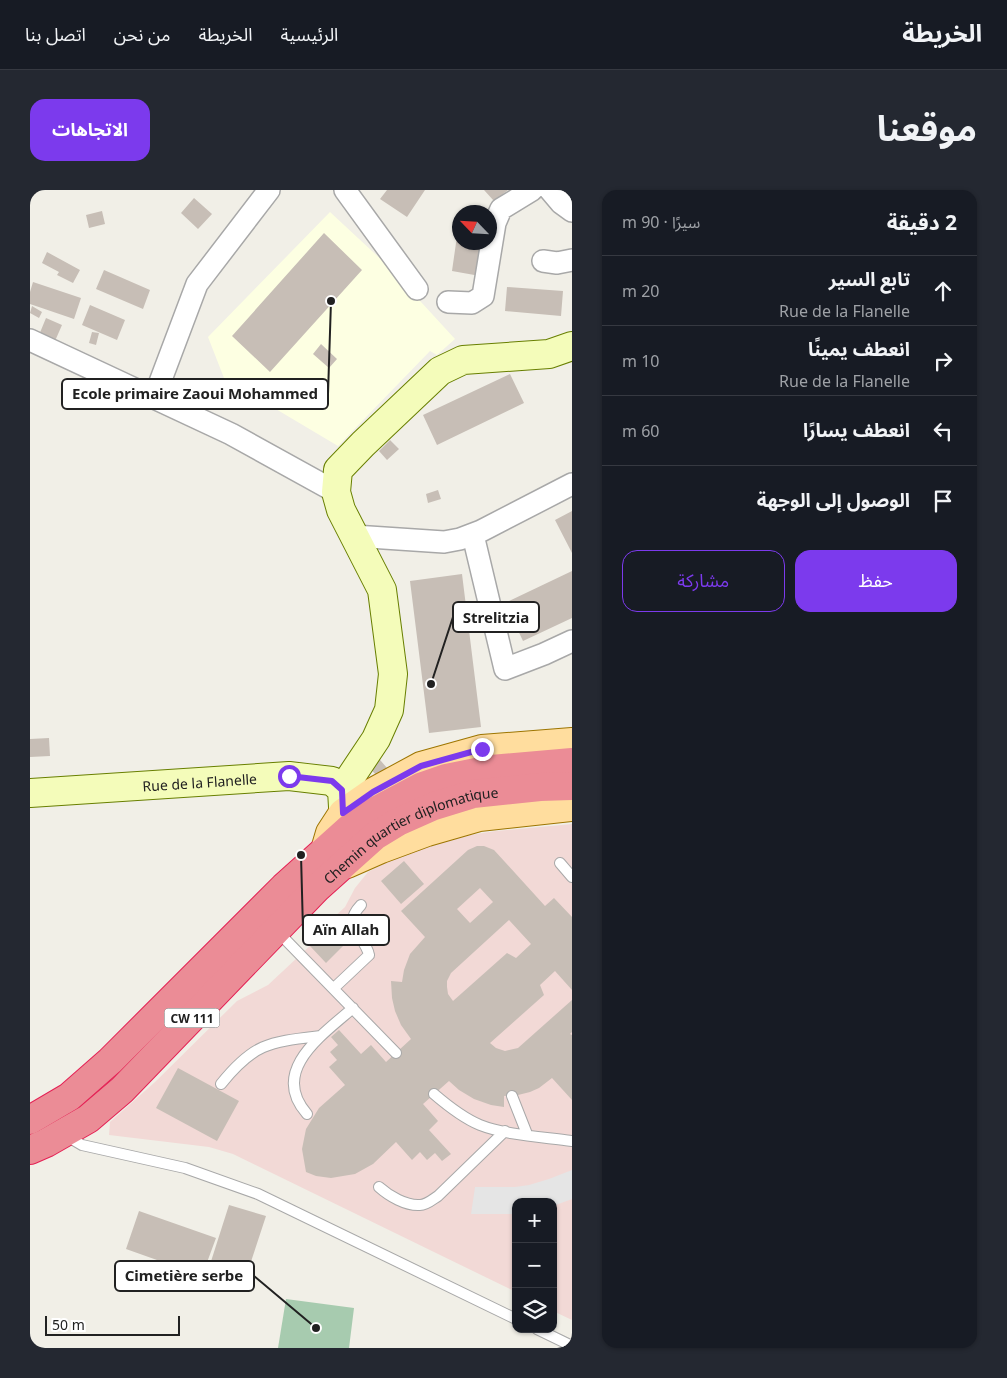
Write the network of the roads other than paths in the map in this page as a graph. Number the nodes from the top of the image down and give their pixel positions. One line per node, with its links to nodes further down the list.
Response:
1 (269, 190): 12 (street)
2 (346, 190): 8 (street)
3 (532, 190): 9 (street)
4 (550, 190): 5 (street)
5 (572, 211)
6 (572, 260): 7 (street)
7 (543, 261)
8 (418, 290)
9 (448, 302)
10 (30, 340): 12 (street)
11 (572, 346): 14 (street)
12 (154, 398): 14 (street)
13 (572, 484): 15 (street)
14 (336, 492): 16 (street)
15 (474, 535): 16 (street); 17 (street)
16 (354, 536): 22 (street)
17 (572, 641)
18 (572, 742): 22 (main road)
19 (572, 762): 24 (highway)
20 (572, 786): 24 (highway, Chemin quartier diplomatique / CW 111)
21 (30, 793): 22 (street, Rue de la Flanelle)
22 (343, 802): 24 (main road)
23 (572, 807): 24 (main road)
24 (332, 859): 28 (highway, Chemin quartier diplomatique / CW 111); 37 (highway, CW 111)
25 (560, 864): 26 (lane)
26 (572, 877)
27 (361, 905): 29 (lane)
28 (276, 931): 29 (lane); 39 (highway, Chemin quartier diplomatique / CW 111)
29 (334, 988): 30 (lane)
30 (353, 1008): 31 (lane); 32 (lane)
31 (320, 1036): 33 (lane); 36 (lane)
32 (396, 1053)
33 (221, 1084)
34 (434, 1094): 38 (lane)
35 (512, 1096): 40 (lane)
36 (307, 1114)
37 (30, 1120)
38 (505, 1131): 40 (lane); 43 (lane)
39 (63, 1134): 42 (highway, Chemin quartier diplomatique / CW 111); 44 (lane)
40 (526, 1134): 41 (lane)
41 (572, 1141)
42 (30, 1150)
43 (379, 1187)
44 (512, 1317)
45 (545, 1333): 46 (lane)
46 (572, 1346)

